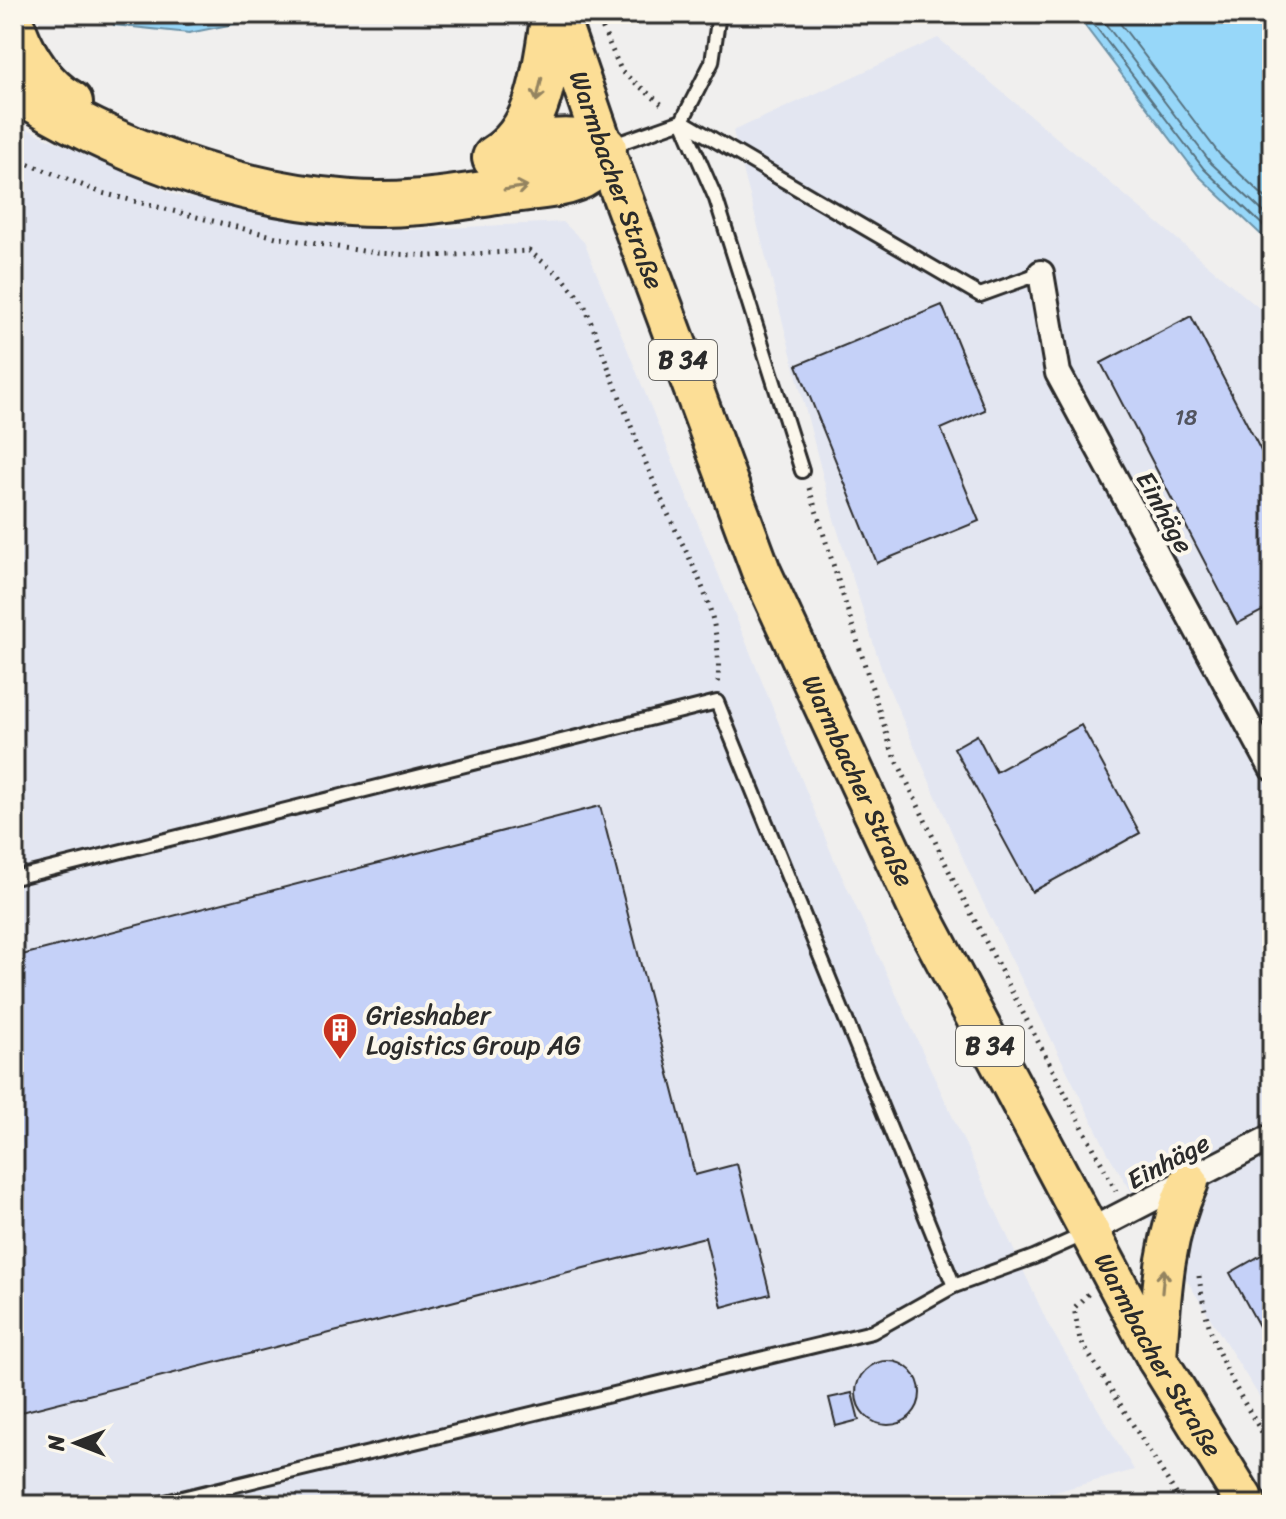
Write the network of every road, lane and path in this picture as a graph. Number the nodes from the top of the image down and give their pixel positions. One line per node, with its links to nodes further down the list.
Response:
1 (556, 14): 7 (main road, Warmbacher Straße / B 34); 8 (highway, one-way to 8)
2 (596, 14): 6 (path)
3 (719, 14): 6 (lane)
4 (14, 31): 8 (highway)
5 (14, 87): 7 (highway, one-way to 7)
6 (682, 121): 7 (lane); 10 (lane); 11 (lane)
7 (604, 148): 8 (highway); 18 (main road, Warmbacher Straße / B 34)
8 (499, 156)
9 (14, 158): 12 (path)
10 (1041, 273): 13 (street, Einhäge)
11 (802, 471): 17 (path)
12 (717, 702): 14 (lane); 21 (lane)
13 (1272, 768)
14 (14, 878)
15 (1272, 1137): 16 (street, Einhäge)
16 (1189, 1182): 17 (street, Einhäge); 19 (main road)
17 (1128, 1214): 18 (street, Einhäge)
18 (1088, 1232): 20 (main road, Warmbacher Straße / B 34); 21 (lane)
19 (1165, 1259): 22 (main road, one-way to 19); 23 (path)
20 (1113, 1279): 22 (main road, Warmbacher Straße / B 34); 25 (path)
21 (954, 1286): 24 (lane)
22 (1157, 1359): 26 (main road, Warmbacher Straße / B 34)
23 (1272, 1449)
24 (153, 1505)
25 (1183, 1505)
26 (1247, 1505)

